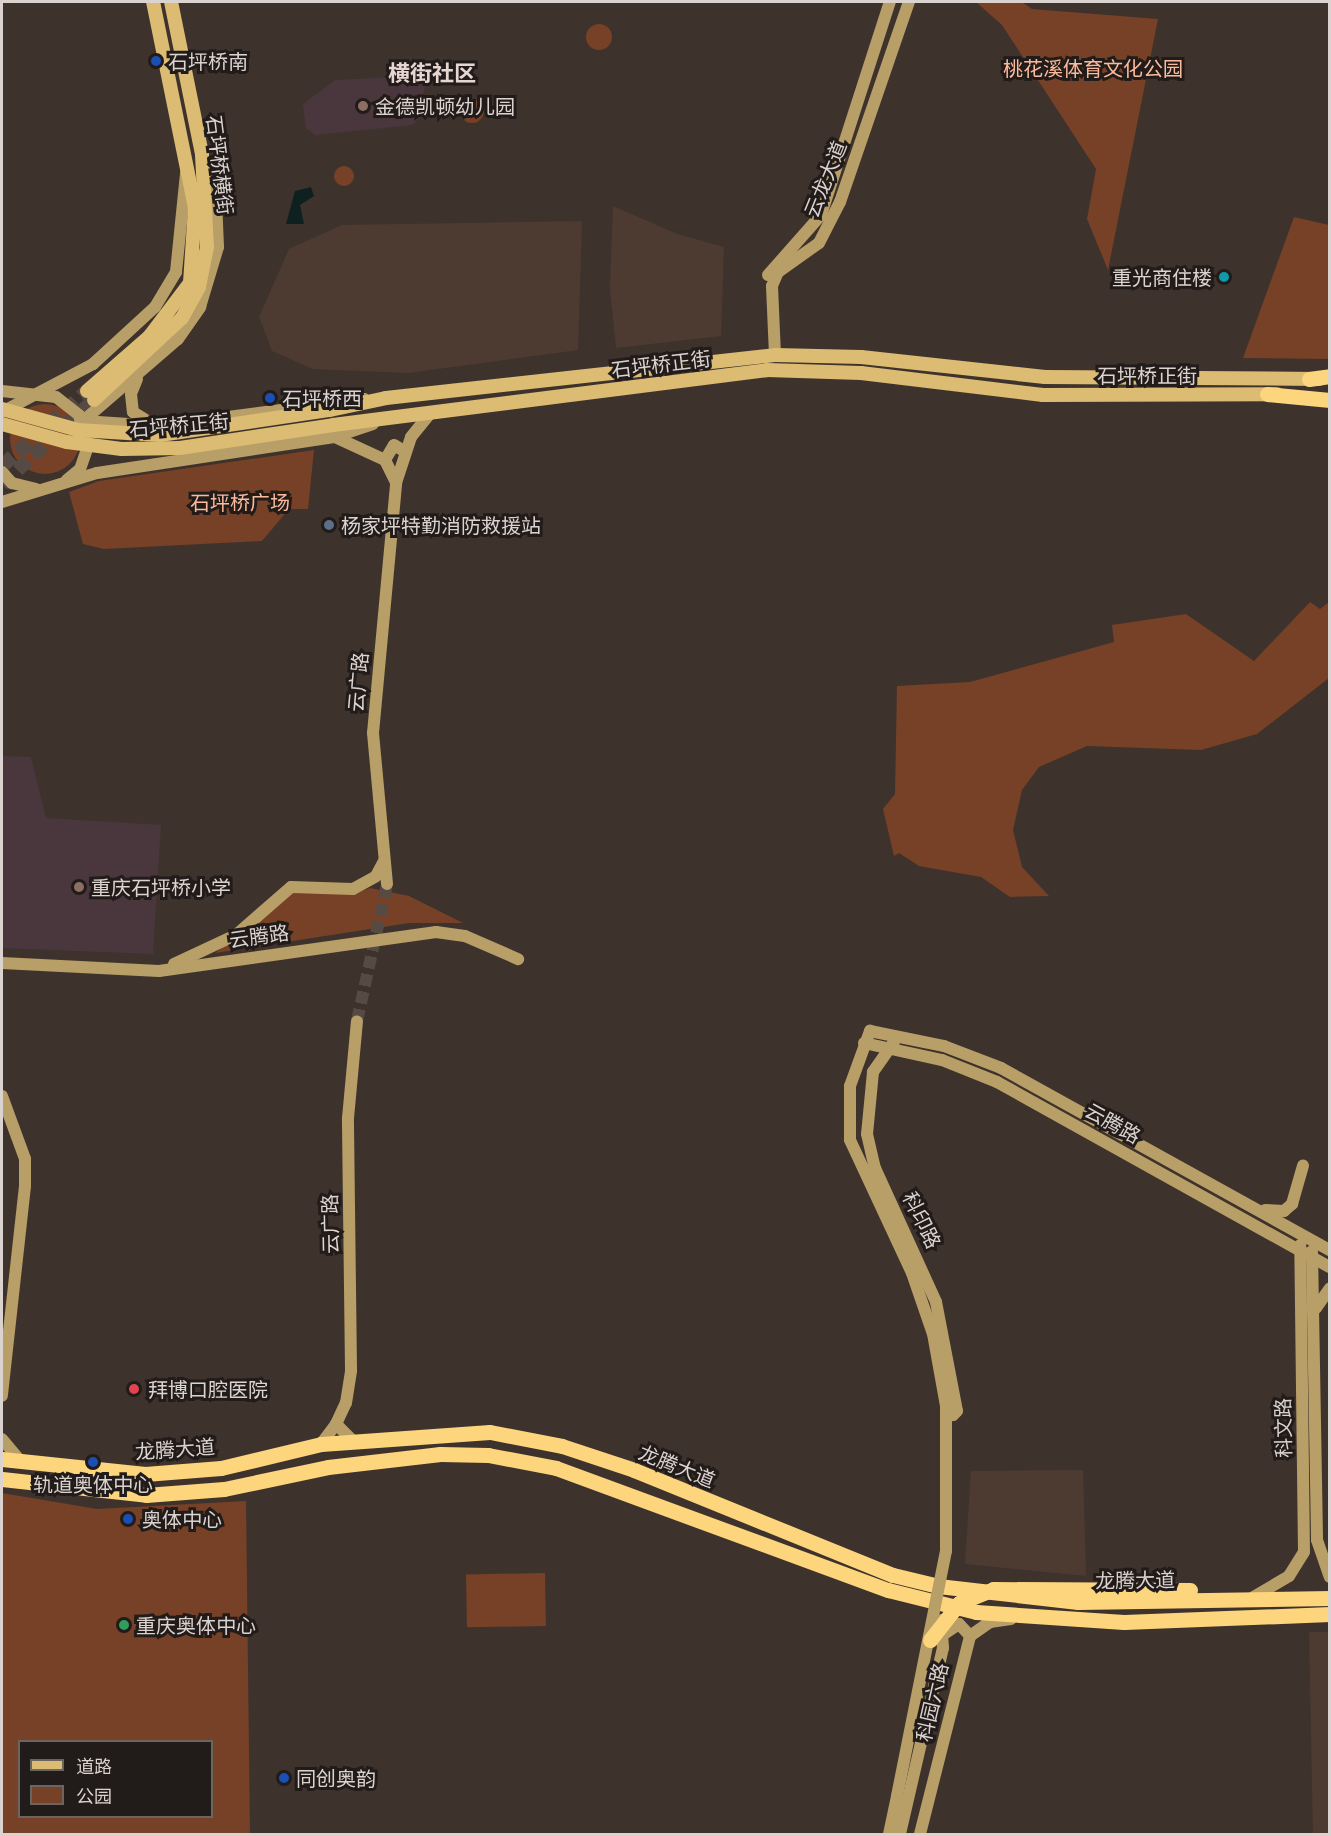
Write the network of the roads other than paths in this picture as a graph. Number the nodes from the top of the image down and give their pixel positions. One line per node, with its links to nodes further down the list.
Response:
1 (153, 2): 6 (main road, 石坪桥横街)
2 (890, 2): 7 (street, 云龙大道)
3 (909, 2): 7 (street, 云龙大道)
4 (174, 4): 5 (main road, 石坪桥横街)
5 (202, 154): 6 (main road, 石坪桥横街); 9 (street)
6 (188, 156): 12 (street)
7 (772, 355): 10 (main road, 石坪桥正街); 15 (main road, 石坪桥正街)
8 (1329, 377): 10 (highway)
9 (137, 378): 19 (street); 21 (street)
10 (1309, 379)
11 (2, 391): 12 (street)
12 (35, 394): 17 (street); 19 (street)
13 (1267, 394): 14 (main road, 石坪桥正街); 16 (highway); 18 (main road, 石坪桥正街)
14 (1329, 394)
15 (386, 398): 17 (main road, 石坪桥正街, bridge); 21 (street)
16 (1329, 400)
17 (2, 411)
18 (431, 412): 22 (main road, 石坪桥正街); 23 (street)
19 (83, 421): 21 (street); 26 (street)
20 (2, 424): 22 (main road, 石坪桥正街, bridge)
21 (159, 426)
22 (334, 431): 24 (street); 26 (street)
23 (404, 451): 24 (street); 27 (street, 云广路)
24 (385, 460): 27 (street)
25 (2, 472): 28 (street)
26 (64, 483): 28 (street)
27 (396, 483): 30 (street, 云广路)
28 (43, 489): 29 (street)
29 (2, 502)
30 (384, 861): 31 (street, 云广路); 34 (street)
31 (387, 884)
32 (518, 960): 34 (street, 云腾路)
33 (2, 963): 34 (street, 云腾路)
34 (159, 971)
35 (357, 1021): 53 (street, 云广路)
36 (870, 1030): 37 (street, 云腾路); 38 (street, 科印路)
37 (900, 1035): 39 (street, 科印路); 42 (street, 云腾路)
38 (864, 1043): 39 (street, 云腾路); 52 (street, 科印路)
39 (890, 1047): 45 (street, 云腾路); 52 (street, 科印路)
40 (2, 1096): 51 (street)
41 (1303, 1166): 42 (street)
42 (1255, 1207): 43 (street, 云腾路)
43 (1300, 1232): 44 (street, 云腾路); 45 (street, 科文路)
44 (1312, 1239): 46 (street, 云腾路); 47 (street, 科文路)
45 (1300, 1250): 47 (street, 云腾路); 61 (street, 科文路)
46 (1329, 1250)
47 (1312, 1257): 48 (street, 云腾路); 50 (street, 科文路)
48 (1329, 1267)
49 (1329, 1288): 50 (street)
50 (1314, 1321): 60 (street, 科文路)
51 (2, 1396)
52 (946, 1406): 67 (street, 科印路, bridge)
53 (336, 1424): 55 (street); 56 (street, 云广路)
54 (2, 1439): 58 (street)
55 (352, 1440): 56 (highway, 龙腾大道); 61 (highway, 龙腾大道)
56 (321, 1444): 58 (highway, 龙腾大道)
57 (2, 1459): 58 (highway, 龙腾大道)
58 (23, 1464)
59 (2, 1480): 63 (highway, 龙腾大道)
60 (1329, 1577)
61 (1252, 1598): 62 (highway, 龙腾大道); 67 (highway, bridge)
62 (1329, 1598)
63 (922, 1600): 65 (highway, 龙腾大道); 67 (street)
64 (1329, 1614): 65 (highway, 龙腾大道)
65 (1024, 1617): 66 (street)
66 (969, 1636): 67 (street); 70 (street, 科园六路)
67 (937, 1637): 68 (street, bridge); 69 (street, 科园六路)
68 (889, 1834)
69 (900, 1834)
70 (920, 1834)

